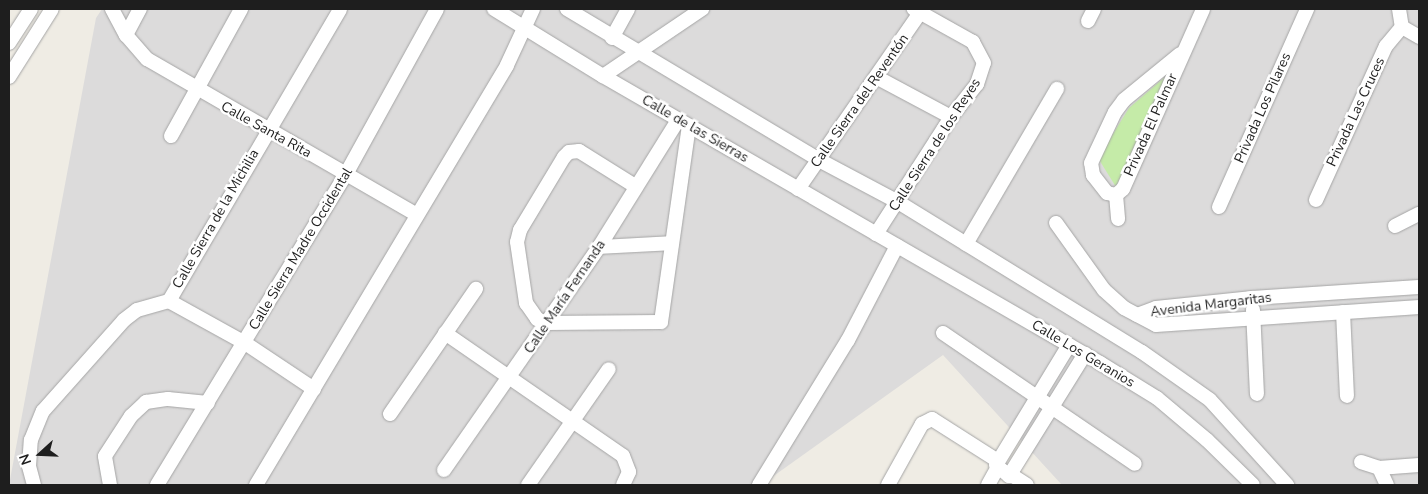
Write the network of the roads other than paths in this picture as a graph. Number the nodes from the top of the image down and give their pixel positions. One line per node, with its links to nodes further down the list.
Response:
1 (31, 9): 22 (street)
2 (52, 9): 26 (street)
3 (112, 9): 19 (street, Calle Santa Rita)
4 (140, 9): 19 (street)
5 (241, 9): 29 (street)
6 (340, 9): 32 (street, Calle Sierra de la Michilia)
7 (437, 9): 35 (street, Calle Sierra Madre Occidental)
8 (494, 9): 17 (street, Calle de las Sierras)
9 (533, 9): 17 (street)
10 (566, 9): 21 (street)
11 (628, 9): 21 (street)
12 (702, 9): 24 (street)
13 (1203, 9): 23 (street, Privada El Palmar)
14 (1307, 9): 41 (street, Privada Los Pilares)
15 (1399, 9): 18 (street)
16 (917, 11): 27 (street, Calle Sierra del Reventón); 30 (street, Calle Sierra de los Reyes)
17 (524, 27): 25 (street, Calle de las Sierras); 42 (street)
18 (1402, 27): 20 (street); 39 (street, Privada Las Cruces)
19 (126, 35): 29 (street, Calle Santa Rita)
20 (1419, 37)
21 (612, 38): 24 (street)
22 (9, 44)
23 (1182, 52): 38 (street, Privada El Palmar); 38 (street, Privada El Palmar)
24 (636, 53): 25 (street); 34 (street)
25 (603, 76): 31 (street, Calle de las Sierras)
26 (9, 77)
27 (878, 78): 30 (street); 34 (street, Calle Sierra del Reventón)
28 (1057, 88): 49 (street)
29 (195, 90): 32 (street, Calle Santa Rita); 33 (street)
30 (951, 116): 40 (street, Calle Sierra de los Reyes)
31 (684, 123): 36 (street, Calle María Fernanda); 37 (street, Calle de las Sierras); 48 (street)
32 (268, 130): 35 (street, Calle Santa Rita); 55 (street, Calle Sierra de la Michilia)
33 (171, 136)
34 (819, 160): 37 (street, Calle Sierra del Reventón); 40 (street)
35 (346, 174): 42 (street, Calle Santa Rita); 63 (street, Calle Sierra Madre Occidental)
36 (635, 186): 51 (street, Calle María Fernanda); 60 (street)
37 (798, 189): 47 (street, Calle de las Sierras)
38 (1116, 195): 44 (street)
39 (1316, 200)
40 (898, 202): 47 (street, Calle Sierra de los Reyes); 49 (street)
41 (1219, 207)
42 (416, 214): 68 (street)
43 (1419, 214): 46 (street)
44 (1118, 219)
45 (1056, 223): 58 (street)
46 (1395, 226)
47 (876, 234): 50 (street, Calle de las Sierras)
48 (672, 243): 51 (street); 60 (street)
49 (966, 244): 93 (street)
50 (897, 246): 64 (street, Calle Los Geranios); 88 (street)
51 (599, 247): 60 (street, Calle María Fernanda)
52 (1419, 287): 54 (street, Avenida Margaritas)
53 (476, 289): 61 (street)
54 (1252, 298): 58 (street, Avenida Margaritas); 59 (street)
55 (169, 301): 63 (street); 83 (street)
56 (1419, 307): 57 (street, Avenida Margaritas)
57 (1343, 312): 59 (street, Avenida Margaritas); 70 (street)
58 (1137, 315): 59 (street, Avenida Margaritas)
59 (1253, 318): 69 (street)
60 (546, 324): 67 (street, Calle María Fernanda)
61 (445, 333): 67 (street); 74 (street)
62 (943, 333): 71 (street)
63 (244, 343): 68 (street); 72 (street, Calle Sierra Madre Occidental)
64 (1069, 345): 65 (street, Calle Los Geranios); 71 (street)
65 (1084, 354): 73 (street); 92 (street, Calle Los Geranios)
66 (608, 369): 75 (street)
67 (510, 380): 75 (street); 81 (street, Calle María Fernanda)
68 (314, 389): 86 (street)
69 (1257, 394)
70 (1347, 396)
71 (1036, 397): 73 (street); 79 (street)
72 (208, 403): 84 (street); 85 (street, Calle Sierra Madre Occidental)
73 (1050, 407): 77 (street); 79 (street)
74 (390, 414)
75 (574, 421): 82 (street); 87 (street)
76 (1361, 462): 80 (street)
77 (1135, 464)
78 (1419, 465): 80 (street)
79 (1002, 468): 89 (street); 90 (street); 91 (street)
80 (1379, 468): 94 (street)
81 (444, 470)
82 (624, 483)
83 (34, 485)
84 (110, 485)
85 (157, 485)
86 (256, 485)
87 (528, 485)
88 (759, 485)
89 (888, 485)
90 (988, 485)
91 (1027, 485)
92 (1253, 485)
93 (1287, 485)
94 (1387, 485)

